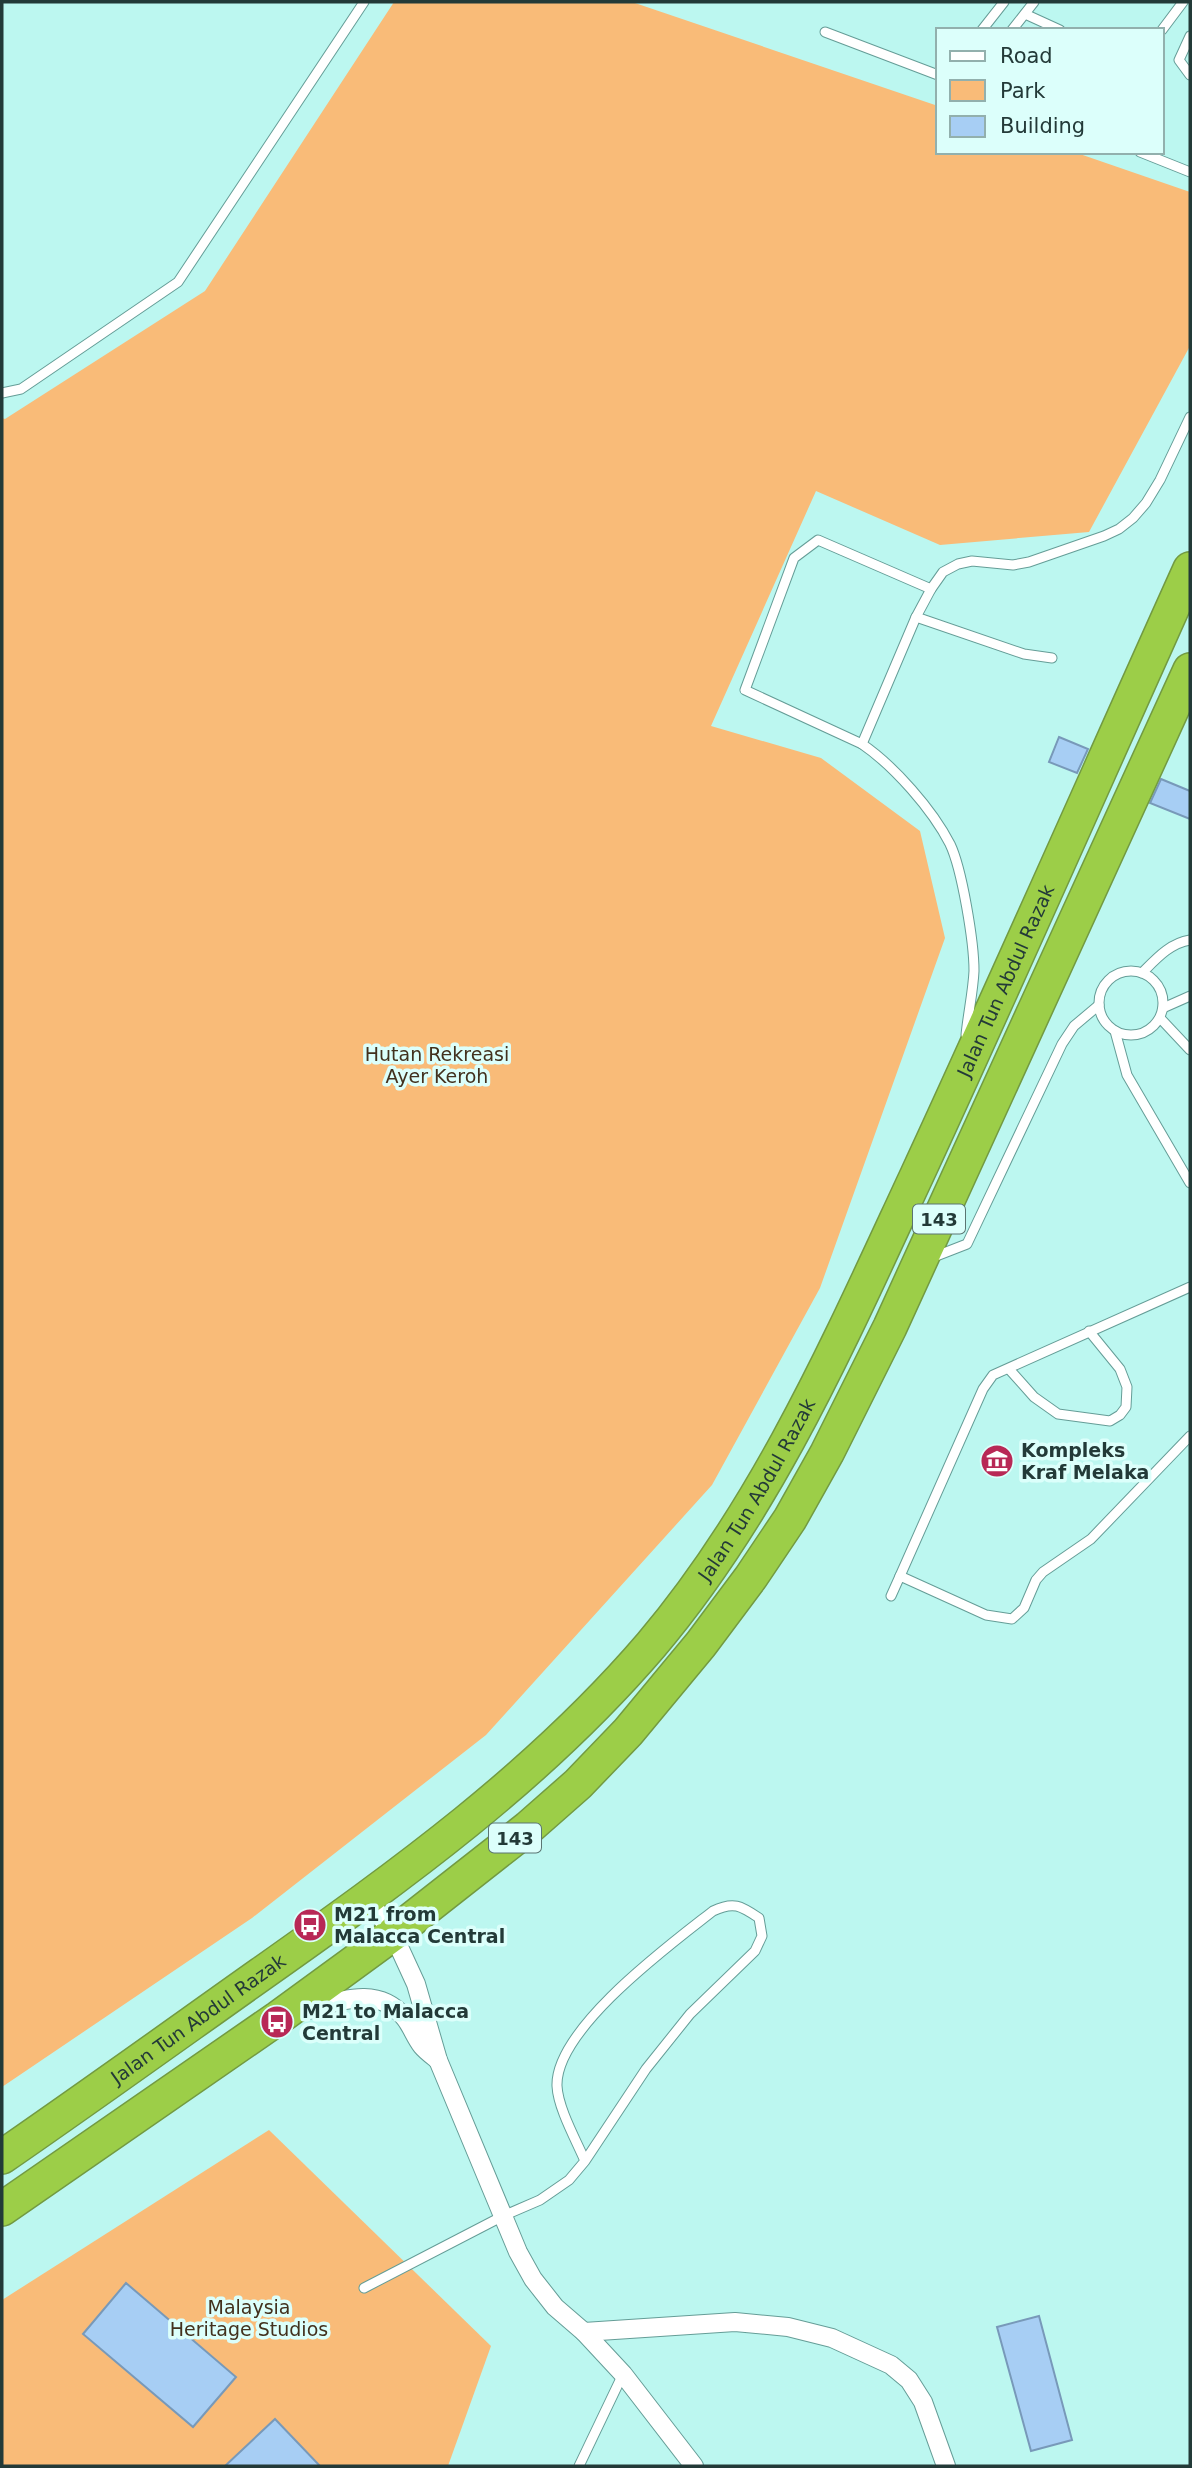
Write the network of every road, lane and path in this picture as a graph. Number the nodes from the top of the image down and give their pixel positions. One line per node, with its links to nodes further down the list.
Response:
1 (365, 2): 16 (lane)
2 (1004, 2): 6 (lane)
3 (1034, 2): 5 (lane)
4 (1183, 2): 9 (lane)
5 (1025, 14): 7 (lane); 8 (lane)
6 (984, 28)
7 (1014, 28)
8 (1056, 28)
9 (1164, 28)
10 (825, 32): 12 (lane)
11 (1190, 36): 13 (lane)
12 (936, 74)
13 (1190, 75)
14 (1145, 154): 15 (lane)
15 (1190, 172)
16 (2, 393)
17 (1190, 417): 19 (lane)
18 (1190, 569): 31 (highway, Jalan Tun Abdul Razak / 143)
19 (931, 589): 20 (lane); 23 (lane)
20 (915, 617): 21 (lane); 23 (lane)
21 (1052, 658)
22 (1190, 670): 33 (highway, Jalan Tun Abdul Razak / 143)
23 (862, 744): 31 (lane)
24 (1190, 940): 25 (lane)
25 (1142, 973): 27 (lane); 28 (lane)
26 (1190, 996): 28 (lane)
27 (1099, 1005): 29 (lane); 33 (lane)
28 (1161, 1014): 29 (lane); 30 (lane)
29 (1115, 1031): 32 (lane)
30 (1190, 1050)
31 (962, 1075): 40 (highway, Jalan Tun Abdul Razak / 143)
32 (1190, 1183)
33 (920, 1262): 41 (highway, Jalan Tun Abdul Razak / 143)
34 (1190, 1287): 35 (lane)
35 (1089, 1331): 36 (lane); 36 (lane)
36 (1009, 1369): 38 (lane)
37 (1190, 1436): 38 (lane)
38 (900, 1576): 39 (lane)
39 (891, 1596)
40 (368, 1899): 41 (street); 44 (highway, Jalan Tun Abdul Razak / 143)
41 (393, 1934): 42 (highway, Jalan Tun Abdul Razak / 143); 43 (street)
42 (278, 2018): 43 (street); 46 (highway, Jalan Tun Abdul Razak / 143)
43 (438, 2060): 47 (street)
44 (2, 2157)
45 (585, 2161): 45 (lane); 47 (lane)
46 (2, 2208)
47 (503, 2216): 48 (lane); 49 (street)
48 (364, 2288)
49 (584, 2332): 50 (street); 53 (street)
50 (623, 2374): 51 (lane); 52 (street)
51 (579, 2466)
52 (694, 2466)
53 (946, 2466)

